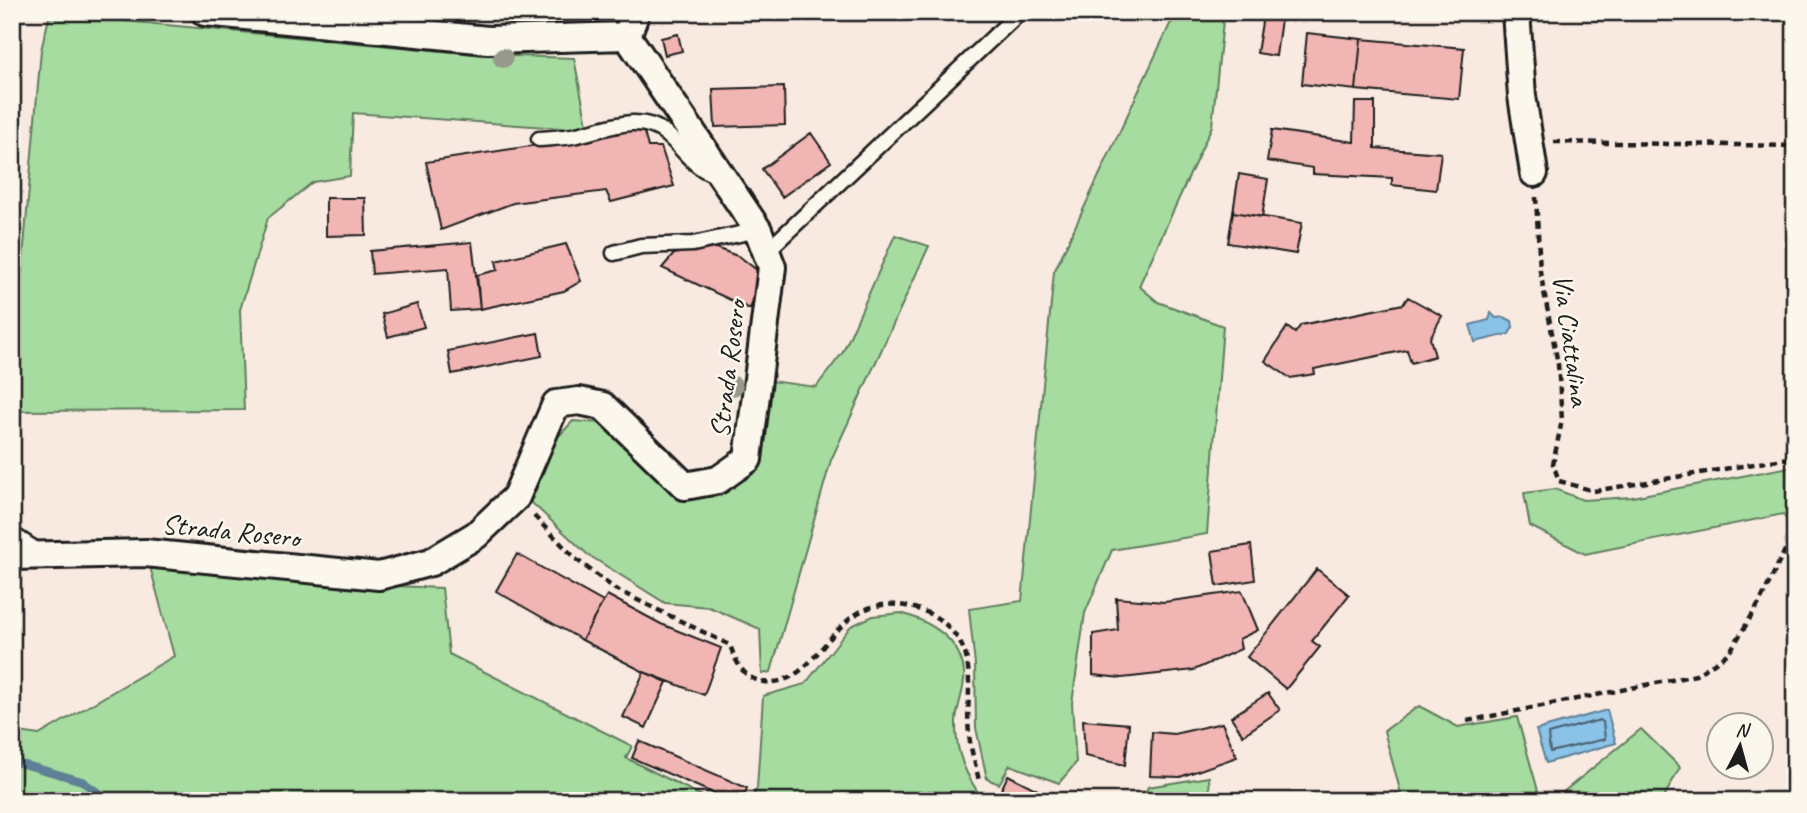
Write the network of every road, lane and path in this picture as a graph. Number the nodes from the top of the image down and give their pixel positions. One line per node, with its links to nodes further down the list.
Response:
1 (205, 12): 4 (street)
2 (1020, 12): 10 (lane)
3 (1516, 12): 6 (street)
4 (631, 24): 9 (street, Strada Rosero)
5 (540, 139): 9 (lane)
6 (1528, 142): 7 (path); 8 (street)
7 (1795, 146)
8 (1534, 173): 12 (path, Via Ciattalina)
9 (720, 176): 10 (street, Strada Rosero)
10 (762, 241): 11 (lane); 13 (street, Strada Rosero)
11 (614, 253)
12 (1795, 457)
13 (516, 498): 16 (street, Strada Rosero); 19 (path)
14 (12, 534): 16 (lane)
15 (1795, 540): 18 (path)
16 (43, 553): 17 (street, Strada Rosero)
17 (12, 556)
18 (1467, 721)
19 (979, 781)

